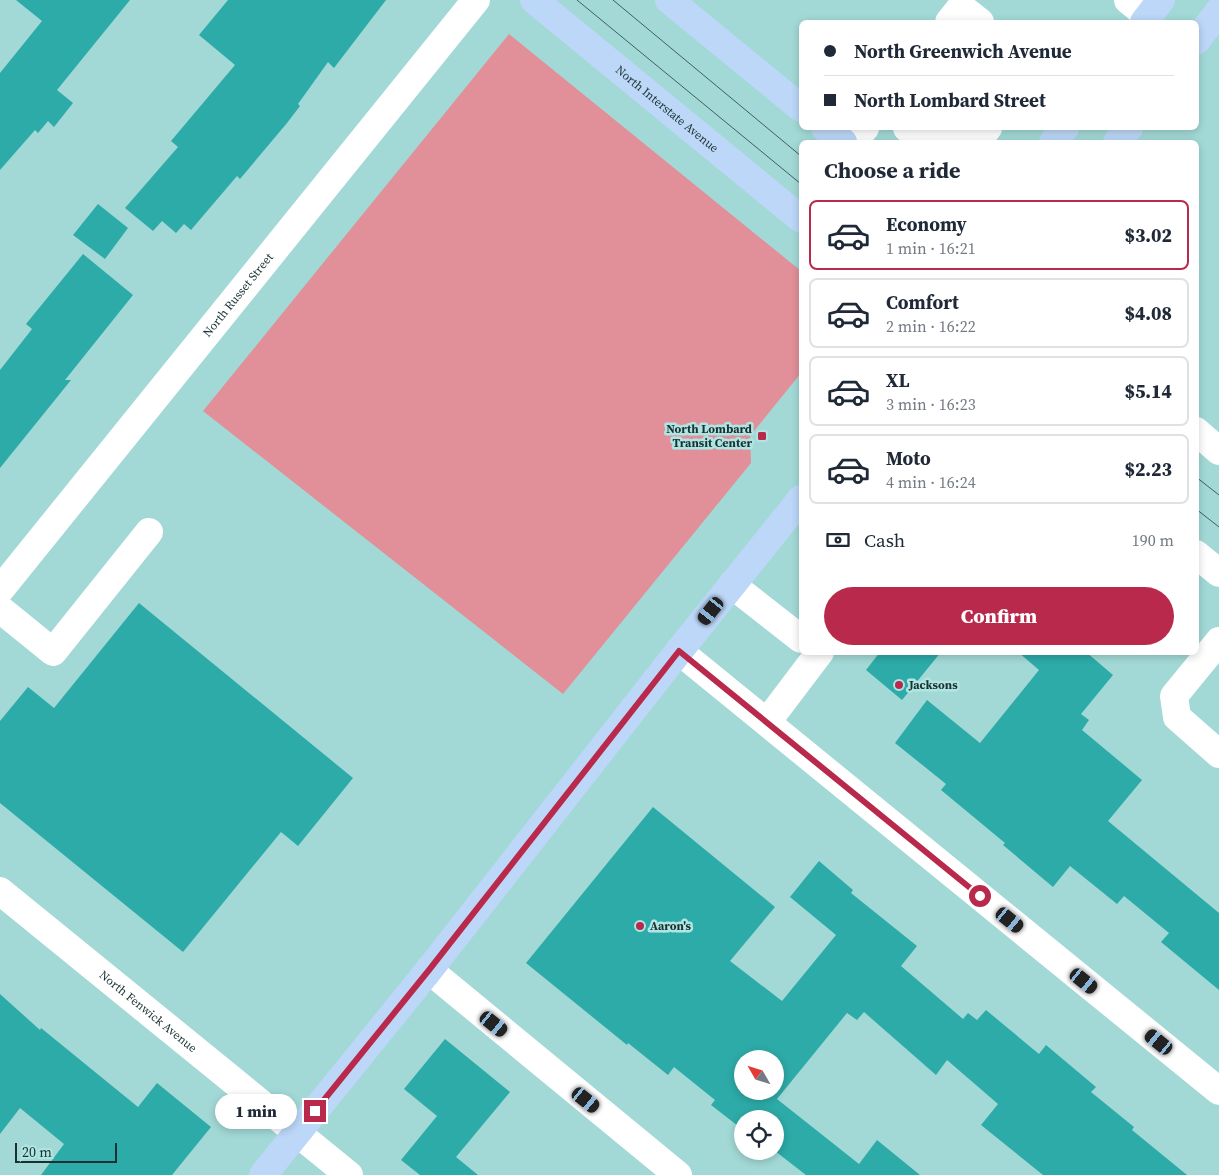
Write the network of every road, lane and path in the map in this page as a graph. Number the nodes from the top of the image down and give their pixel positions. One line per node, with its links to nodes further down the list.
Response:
1 (476, 0): 29 (street, North Russet Street)
2 (534, 0): 21 (main road, North Interstate Avenue)
3 (669, 0): 10 (main road)
4 (1128, 0): 6 (street)
5 (1219, 11): 9 (main road)
6 (1152, 13)
7 (951, 20): 8 (street)
8 (977, 20)
9 (1199, 37)
10 (799, 106)
11 (828, 130): 16 (main road)
12 (863, 130): 17 (street)
13 (910, 130): 18 (street)
14 (986, 130): 19 (street)
15 (1127, 130): 20 (main road)
16 (841, 140)
17 (855, 140)
18 (922, 140)
19 (951, 140)
20 (1119, 140)
21 (799, 217)
22 (1199, 434): 23 (street)
23 (1219, 451)
24 (799, 501): 28 (main road)
25 (148, 532): 30 (street)
26 (1199, 556): 27 (street)
27 (1219, 573)
28 (732, 585): 31 (street); 33 (main road)
29 (0, 590)
30 (0, 609)
31 (799, 637)
32 (1219, 641): 36 (street)
33 (679, 651): 35 (street); 38 (main road)
34 (817, 655): 35 (street)
35 (767, 722): 39 (street)
36 (1219, 754)
37 (0, 891): 40 (street, North Fenwick Avenue)
38 (429, 970): 40 (main road); 43 (street)
39 (1219, 1091)
40 (298, 1132): 41 (main road); 42 (street, North Fenwick Avenue)
41 (263, 1175)
42 (349, 1175)
43 (678, 1175)

